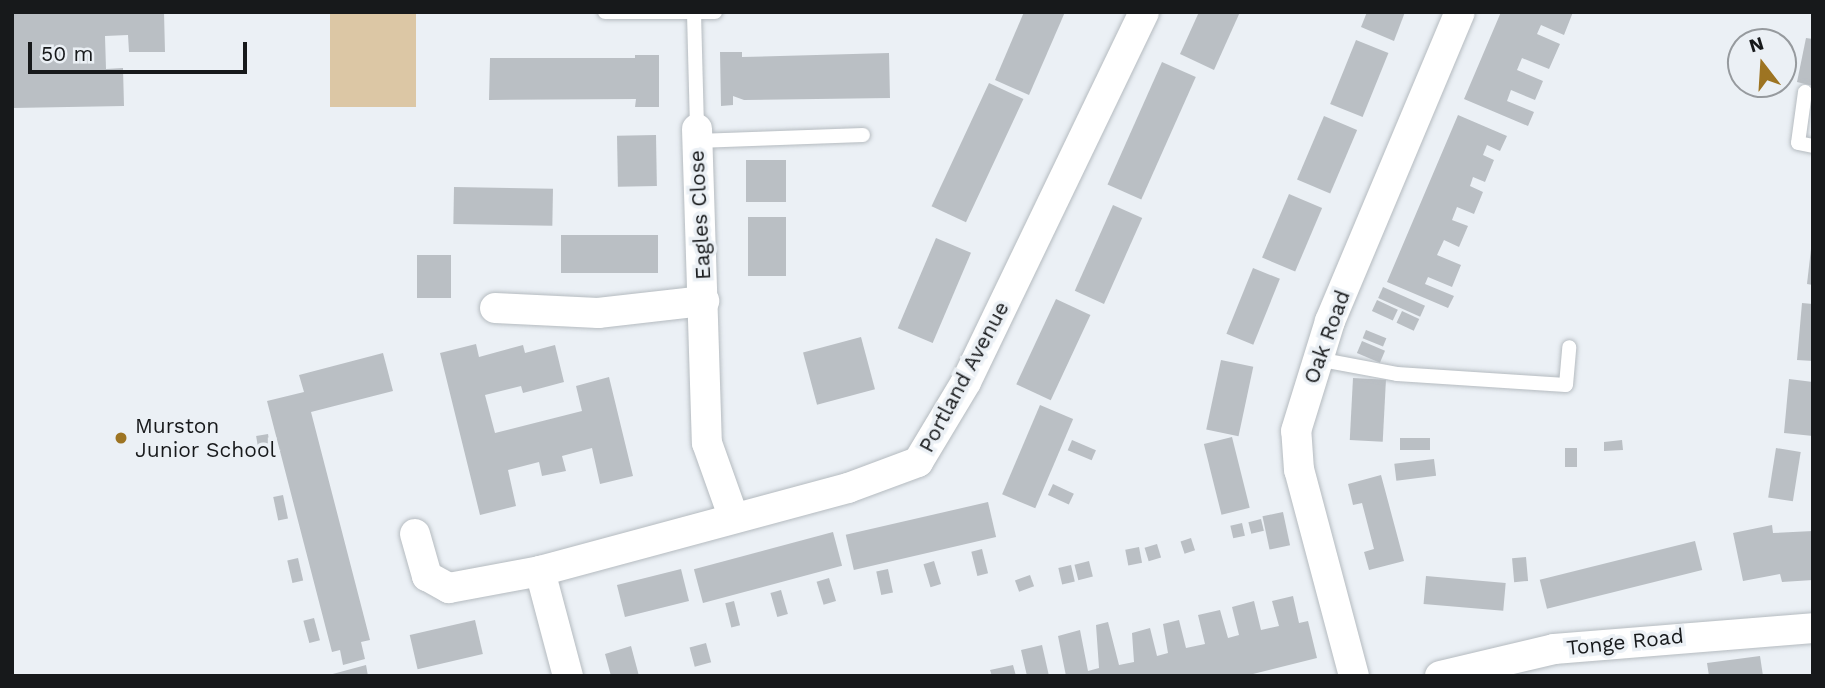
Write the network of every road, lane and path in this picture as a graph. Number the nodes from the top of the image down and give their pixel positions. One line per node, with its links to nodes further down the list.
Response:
1 (605, 12): 5 (lane)
2 (715, 12): 5 (lane)
3 (1144, 12): 14 (street, Portland Avenue)
4 (1461, 12): 13 (street, Oak Road)
5 (694, 13): 7 (lane)
6 (1805, 92): 9 (lane)
7 (697, 135): 8 (lane); 10 (street, Eagles Close)
8 (863, 135)
9 (1813, 146)
10 (704, 301): 11 (street, Eagles Close); 14 (street, Eagles Close)
11 (495, 308)
12 (1569, 347): 13 (lane)
13 (1317, 359): 19 (street, Oak Road)
14 (733, 516): 16 (street, Portland Avenue)
15 (415, 534): 16 (street, Portland Avenue)
16 (540, 571): 18 (street)
17 (1813, 628): 20 (street, Tonge Road)
18 (568, 676)
19 (1354, 676)
20 (1440, 676)

